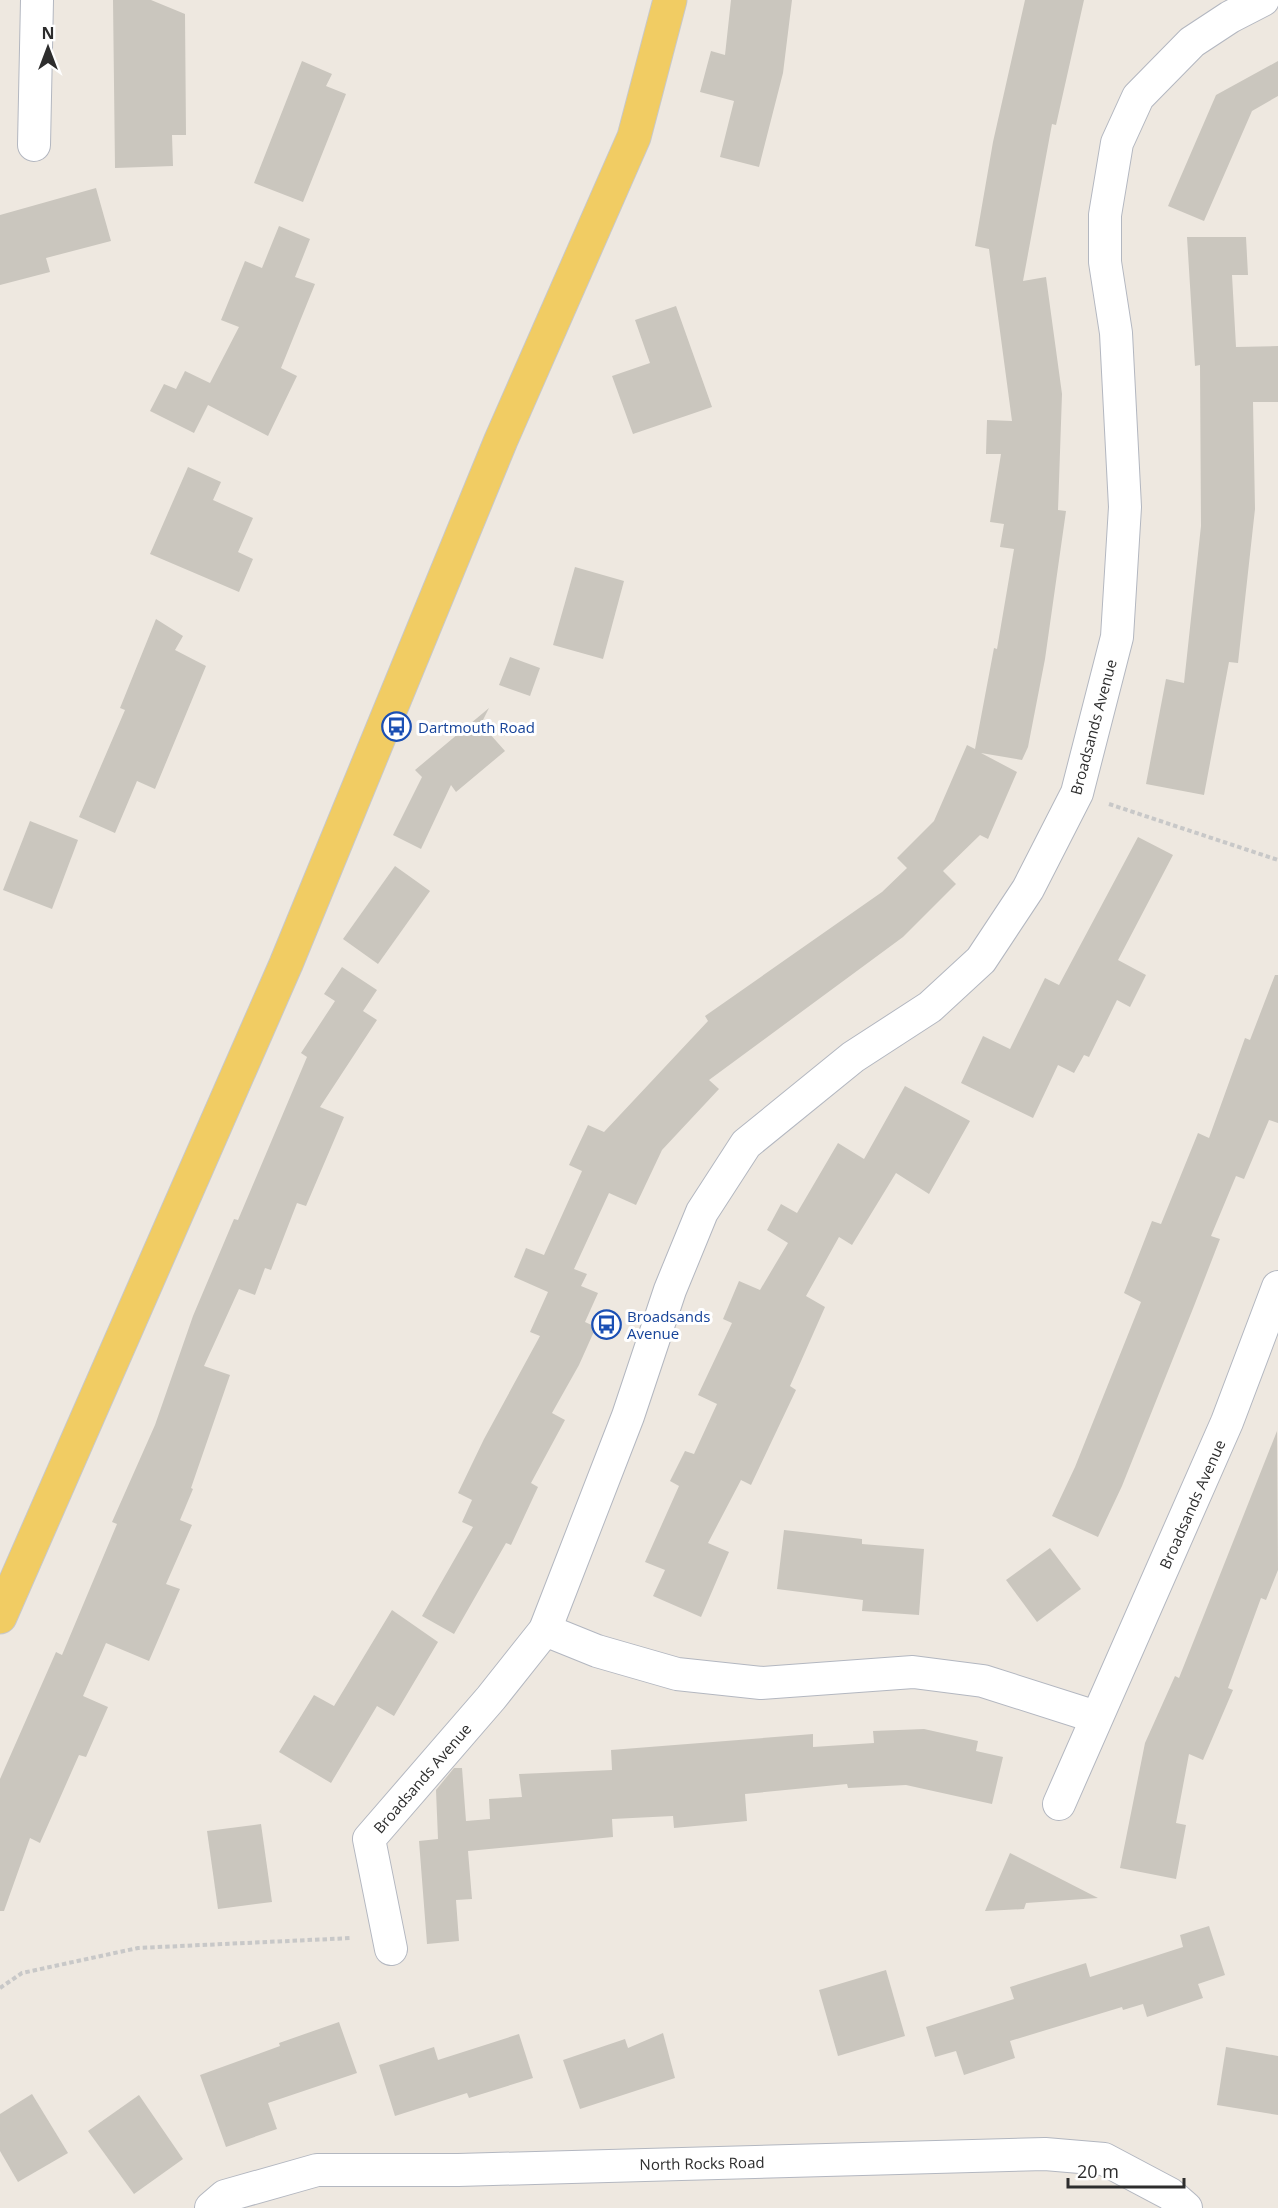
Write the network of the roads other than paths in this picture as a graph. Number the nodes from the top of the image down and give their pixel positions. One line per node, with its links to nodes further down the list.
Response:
1 (37, 0): 4 (street)
2 (670, 0): 6 (main road)
3 (1263, 0): 7 (street, Broadsands Avenue)
4 (34, 144)
5 (1278, 1287): 8 (street, Broadsands Avenue)
6 (0, 1617)
7 (545, 1630): 8 (street); 10 (street, Broadsands Avenue)
8 (1096, 1717): 9 (street, Broadsands Avenue)
9 (1059, 1804)
10 (389, 1942)
11 (211, 2208): 12 (street, North Rocks Road)
12 (1186, 2208)

